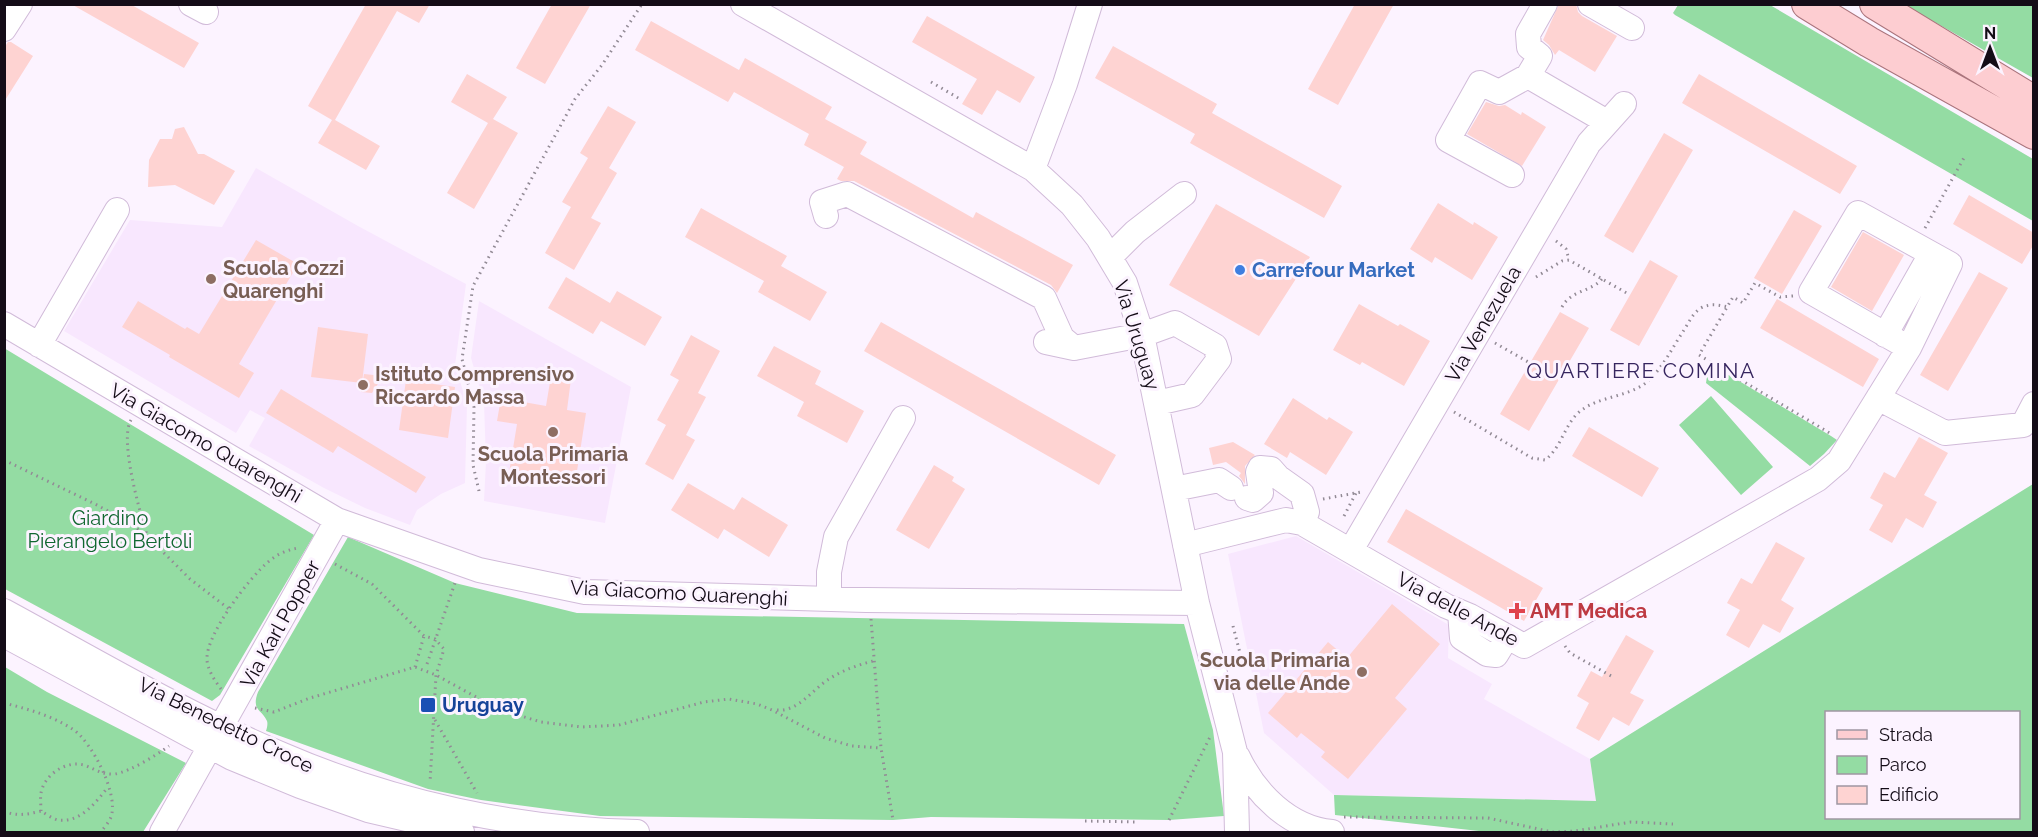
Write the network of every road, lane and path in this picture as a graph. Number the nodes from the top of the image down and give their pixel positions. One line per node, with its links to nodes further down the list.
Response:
1 (20, 4): 10 (street)
2 (642, 4): 53 (path)
3 (743, 4): 19 (street, Via Uruguay)
4 (1090, 4): 19 (street)
5 (1545, 4): 11 (street)
6 (1590, 4): 9 (street)
7 (1807, 4): 17 (main road)
8 (1888, 8): 14 (main road)
9 (1632, 28)
10 (4, 29)
11 (1528, 76): 16 (street); 20 (street)
12 (931, 82): 13 (path)
13 (960, 99)
14 (2034, 102)
15 (1624, 104): 16 (street, Via Venezuela)
16 (1607, 122): 45 (street, Via Venezuela)
17 (2034, 134)
18 (1965, 156): 24 (path)
19 (1033, 169): 27 (street, Via Uruguay)
20 (1512, 175)
21 (1184, 194): 27 (street)
22 (117, 210): 40 (street)
23 (826, 216): 41 (street)
24 (1925, 228)
25 (1555, 240): 28 (path)
26 (1931, 254): 37 (street); 37 (street, Via delle Ande); 42 (street, Via delle Ande)
27 (1110, 257): 36 (street, Via Uruguay)
28 (1569, 260): 29 (path); 30 (path)
29 (1602, 279): 31 (path); 33 (path)
30 (1530, 280)
31 (1630, 295)
32 (1801, 296): 34 (path)
33 (1562, 307)
34 (1728, 307): 45 (path); 50 (path)
35 (4, 324): 40 (street, Via Giacomo Quarenghi)
36 (1142, 335): 41 (street); 46 (street, Via Uruguay); 46 (street)
37 (1885, 335): 42 (street, Via delle Ande)
38 (1487, 338): 43 (path)
39 (1046, 342): 41 (street)
40 (39, 345): 58 (street, Via Giacomo Quarenghi)
41 (1074, 348)
42 (1909, 348): 44 (street, Via delle Ande)
43 (1530, 363)
44 (1878, 398): 47 (street); 63 (street, Via delle Ande)
45 (1437, 402): 63 (street, Via Venezuela)
46 (1157, 403): 52 (street, Via Uruguay)
47 (2034, 404)
48 (134, 415): 60 (path)
49 (903, 418): 66 (street)
50 (1841, 439)
51 (4, 460): 60 (path)
52 (1174, 489): 59 (street); 61 (street, Via Uruguay)
53 (479, 491)
54 (1365, 491): 55 (path)
55 (1356, 493): 56 (path); 57 (path)
56 (1317, 500)
57 (1344, 516)
58 (337, 520): 66 (street, Via Giacomo Quarenghi); 83 (street, Via Karl Popper)
59 (1302, 523): 61 (street, Via delle Ande); 63 (street, Via delle Ande)
60 (148, 537): 68 (path)
61 (1185, 545): 67 (street, Via Uruguay)
62 (300, 548): 68 (path)
63 (1351, 550)
64 (331, 560): 73 (path)
65 (457, 579): 74 (path)
66 (829, 599): 67 (street, Via Giacomo Quarenghi)
67 (1197, 603): 90 (street, Via Uruguay)
68 (228, 609): 83 (path)
69 (4, 611): 87 (street, Via Benedetto Croce)
70 (870, 615): 77 (path)
71 (1233, 626): 76 (path)
72 (4, 635): 87 (street, Via Benedetto Croce)
73 (424, 636): 74 (path); 79 (path)
74 (435, 639): 78 (path); 80 (path)
75 (1562, 641): 81 (path)
76 (1241, 657)
77 (874, 661): 84 (path); 89 (path)
78 (427, 664)
79 (415, 668): 80 (path); 83 (path)
80 (436, 675): 84 (path); 85 (path)
81 (1613, 677)
82 (4, 703): 91 (path)
83 (235, 705): 87 (street, Via Karl Popper)
84 (772, 710): 89 (path)
85 (434, 719): 93 (path); 94 (path)
86 (1214, 730): 99 (path)
87 (216, 738): 106 (street, Via Karl Popper); 107 (street, Via Benedetto Croce); 108 (street, Via Benedetto Croce)
88 (177, 741): 91 (path)
89 (881, 748): 98 (path)
90 (1235, 752): 97 (street); 104 (street, Via Uruguay)
91 (104, 775): 92 (path); 96 (path)
92 (108, 787): 96 (path); 105 (path)
93 (430, 788)
94 (480, 800)
95 (4, 811): 96 (path)
96 (41, 811)
97 (1281, 817): 103 (street); 104 (street)
98 (893, 820)
99 (1169, 820)
100 (1085, 821): 101 (path)
101 (1137, 822)
102 (1673, 824): 103 (path)
103 (1334, 825)
104 (1232, 829)
105 (101, 832)
106 (162, 832)
107 (462, 832)
108 (637, 832)

